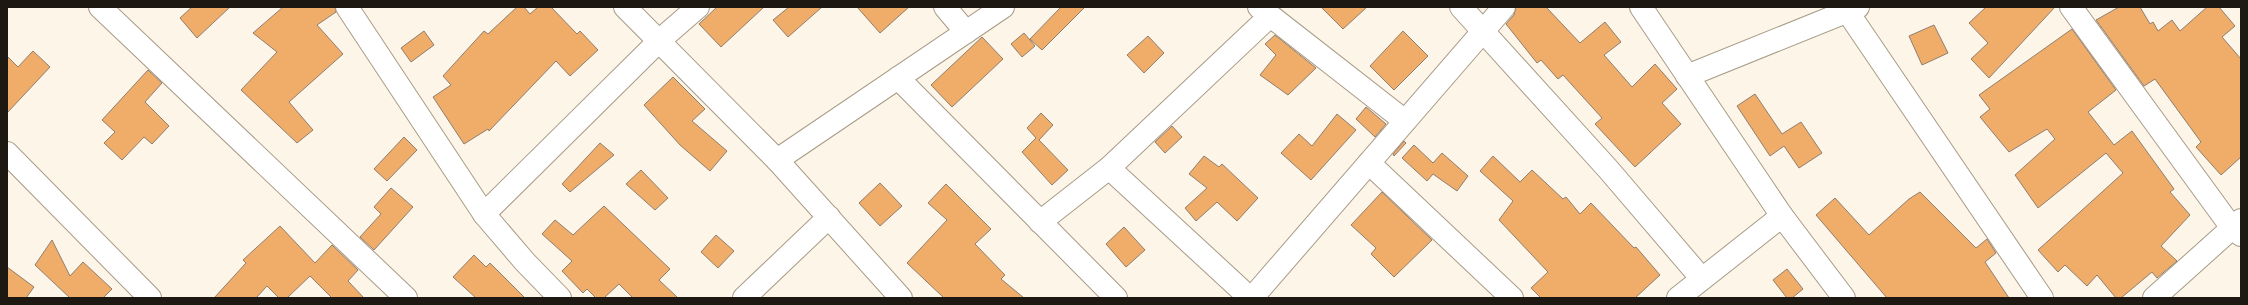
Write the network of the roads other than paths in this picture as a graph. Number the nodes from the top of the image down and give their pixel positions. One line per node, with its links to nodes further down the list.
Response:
1 (100, 7): 30 (street)
2 (348, 7): 23 (street)
3 (625, 7): 15 (street)
4 (698, 7): 15 (street)
5 (945, 7): 14 (street)
6 (1003, 7): 14 (street)
7 (1461, 7): 13 (street)
8 (1504, 7): 13 (street)
9 (1641, 7): 16 (street)
10 (2071, 7): 27 (street)
11 (1852, 9): 16 (street); 39 (street)
12 (1264, 12): 18 (street); 22 (street)
13 (1483, 31): 18 (street); 28 (street)
14 (966, 32): 17 (street)
15 (660, 40): 20 (street); 23 (street)
16 (1687, 76): 24 (street)
17 (898, 78): 20 (street); 26 (street)
18 (1405, 121): 21 (street)
19 (7, 153): 29 (street)
20 (777, 160): 25 (street)
21 (1369, 163): 35 (street); 36 (street)
22 (1108, 168): 26 (street); 35 (street)
23 (484, 214): 31 (street)
24 (1782, 216): 28 (street); 38 (street)
25 (829, 217): 32 (street); 33 (street)
26 (1040, 222): 34 (street)
27 (2238, 228): 40 (street)
28 (1702, 279): 37 (street)
29 (150, 298)
30 (406, 298)
31 (559, 298)
32 (744, 298)
33 (901, 298)
34 (1116, 298)
35 (1251, 298)
36 (1512, 298)
37 (1678, 298)
38 (1844, 298)
39 (2042, 298)
40 (2154, 298)

